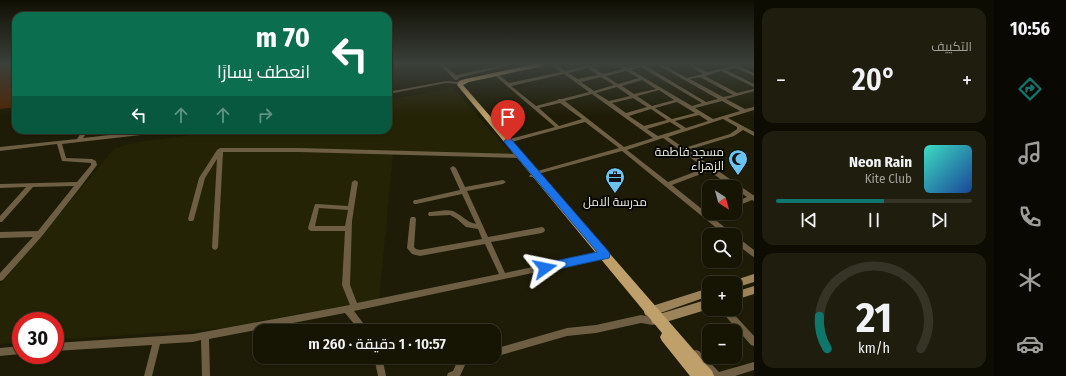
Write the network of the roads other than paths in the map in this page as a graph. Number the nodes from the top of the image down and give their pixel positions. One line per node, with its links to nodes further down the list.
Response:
1 (458, 81): 45 (main road); 51 (main road)
2 (577, 81): 17 (street)
3 (455, 82): 16 (street)
4 (504, 82): 12 (street)
5 (523, 82): 12 (street)
6 (613, 82): 13 (street)
7 (632, 82): 13 (street)
8 (646, 82): 14 (street)
9 (668, 82): 24 (street)
10 (693, 82): 20 (street)
11 (711, 82): 18 (street)
12 (508, 85): 25 (street)
13 (618, 85): 17 (street); 19 (street)
14 (659, 89): 19 (street); 22 (street)
15 (754, 90): 18 (street)
16 (392, 92)
17 (592, 92): 21 (street); 23 (street)
18 (737, 95): 20 (street)
19 (635, 96): 23 (street); 26 (street)
20 (724, 99): 24 (street); 29 (street)
21 (560, 100): 25 (street); 33 (street)
22 (678, 100): 26 (street); 27 (street)
23 (608, 103): 31 (street)
24 (706, 104): 27 (street)
25 (535, 108): 37 (street)
26 (653, 108): 31 (street); 34 (street)
27 (691, 108): 30 (street)
28 (754, 108): 29 (street)
29 (744, 111): 32 (street)
30 (699, 113): 34 (street); 35 (street)
31 (626, 115): 38 (street)
32 (723, 117): 35 (street); 36 (street)
33 (586, 120): 37 (street); 48 (street)
34 (672, 120): 38 (street); 39 (street)
35 (711, 120): 39 (street)
36 (739, 126): 42 (street); 50 (street)
37 (558, 127): 45 (street)
38 (644, 128): 43 (street)
39 (684, 129): 43 (street)
40 (83, 134): 44 (street)
41 (119, 134): 44 (street)
42 (754, 134)
43 (660, 137): 48 (street); 50 (street)
44 (79, 139): 46 (street)
45 (508, 141): 51 (main road)
46 (59, 142): 47 (street); 57 (street)
47 (0, 149)
48 (622, 149): 54 (street); 58 (street)
49 (220, 150): 51 (street); 68 (street); 80 (street)
50 (683, 150): 53 (street)
51 (518, 156): 54 (main road)
52 (453, 168): 61 (street)
53 (710, 168): 58 (street); 62 (street)
54 (534, 174): 82 (main road)
55 (355, 182): 65 (street)
56 (503, 182): 61 (street)
57 (80, 184): 59 (street); 76 (street)
58 (668, 184): 66 (street)
59 (32, 185): 60 (street); 70 (street)
60 (0, 186)
61 (464, 191): 63 (street); 72 (street)
62 (753, 198): 64 (street)
63 (416, 202)
64 (742, 202)
65 (351, 208): 74 (street); 74 (street)
66 (702, 212)
67 (430, 214): 72 (street)
68 (191, 219)
69 (413, 219): 78 (street)
70 (0, 220)
71 (712, 220): 73 (street)
72 (480, 227): 78 (street)
73 (721, 228)
74 (349, 229): 91 (street)
75 (542, 230): 78 (street)
76 (40, 234): 77 (street); 83 (street)
77 (0, 235)
78 (486, 240): 84 (street)
79 (742, 245): 81 (street)
80 (216, 247)
81 (754, 254)
82 (602, 256): 84 (street); 93 (main road)
83 (2, 274)
84 (503, 276): 91 (street)
85 (754, 278): 86 (main road)
86 (742, 282)
87 (754, 290): 88 (main road)
88 (742, 294)
89 (702, 295): 93 (main road)
90 (702, 305): 93 (main road)
91 (356, 307): 92 (street)
92 (347, 309): 95 (street); 96 (street)
93 (650, 316): 100 (main road); 102 (street); 111 (main road)
94 (730, 316): 98 (street)
95 (359, 324)
96 (205, 336): 97 (street); 109 (street)
97 (157, 340): 99 (street); 108 (street)
98 (754, 342)
99 (64, 346)
100 (683, 348): 112 (main road); 113 (street)
101 (12, 351): 103 (street)
102 (501, 351)
103 (0, 352)
104 (379, 364): 110 (street)
105 (460, 364): 107 (street)
106 (754, 366): 113 (street)
107 (455, 375)
108 (148, 376)
109 (206, 376)
110 (382, 376)
111 (698, 376)
112 (707, 376)
113 (718, 376)

